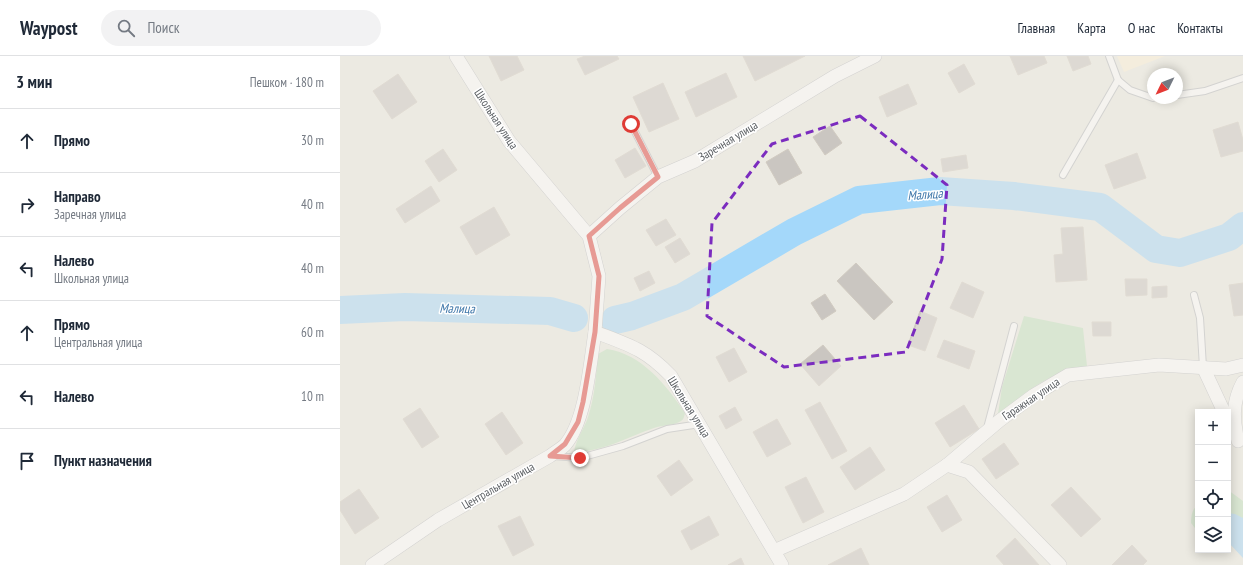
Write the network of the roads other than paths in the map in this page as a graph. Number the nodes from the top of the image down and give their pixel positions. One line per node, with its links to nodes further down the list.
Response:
1 (456, 56): 11 (street, Школьная улица)
2 (875, 56): 10 (street, Заречная улица)
3 (1109, 56): 5 (lane)
4 (1243, 78): 6 (lane)
5 (1118, 80): 7 (lane); 9 (lane)
6 (1183, 94)
7 (1147, 96)
8 (631, 124): 10 (lane)
9 (1063, 175)
10 (658, 177): 11 (street, Заречная улица)
11 (589, 236): 14 (street, Школьная улица)
12 (1194, 295): 16 (lane)
13 (1014, 326): 21 (lane)
14 (595, 332): 19 (street, Школьная улица); 23 (street, Центральная улица)
15 (1243, 365): 16 (street, Гаражная улица)
16 (1203, 367): 18 (street); 21 (street, Гаражная улица)
17 (1243, 382): 22 (street)
18 (1223, 409)
19 (700, 424): 23 (lane); 25 (street, Школьная улица)
20 (1231, 426): 22 (street)
21 (986, 432): 24 (street, Гаражная улица)
22 (1241, 447)
23 (550, 456): 26 (street, Центральная улица)
24 (947, 465): 25 (street, Гаражная улица); 28 (street)
25 (774, 551): 27 (street, Школьная улица)
26 (372, 565)
27 (782, 565)
28 (1060, 565)

